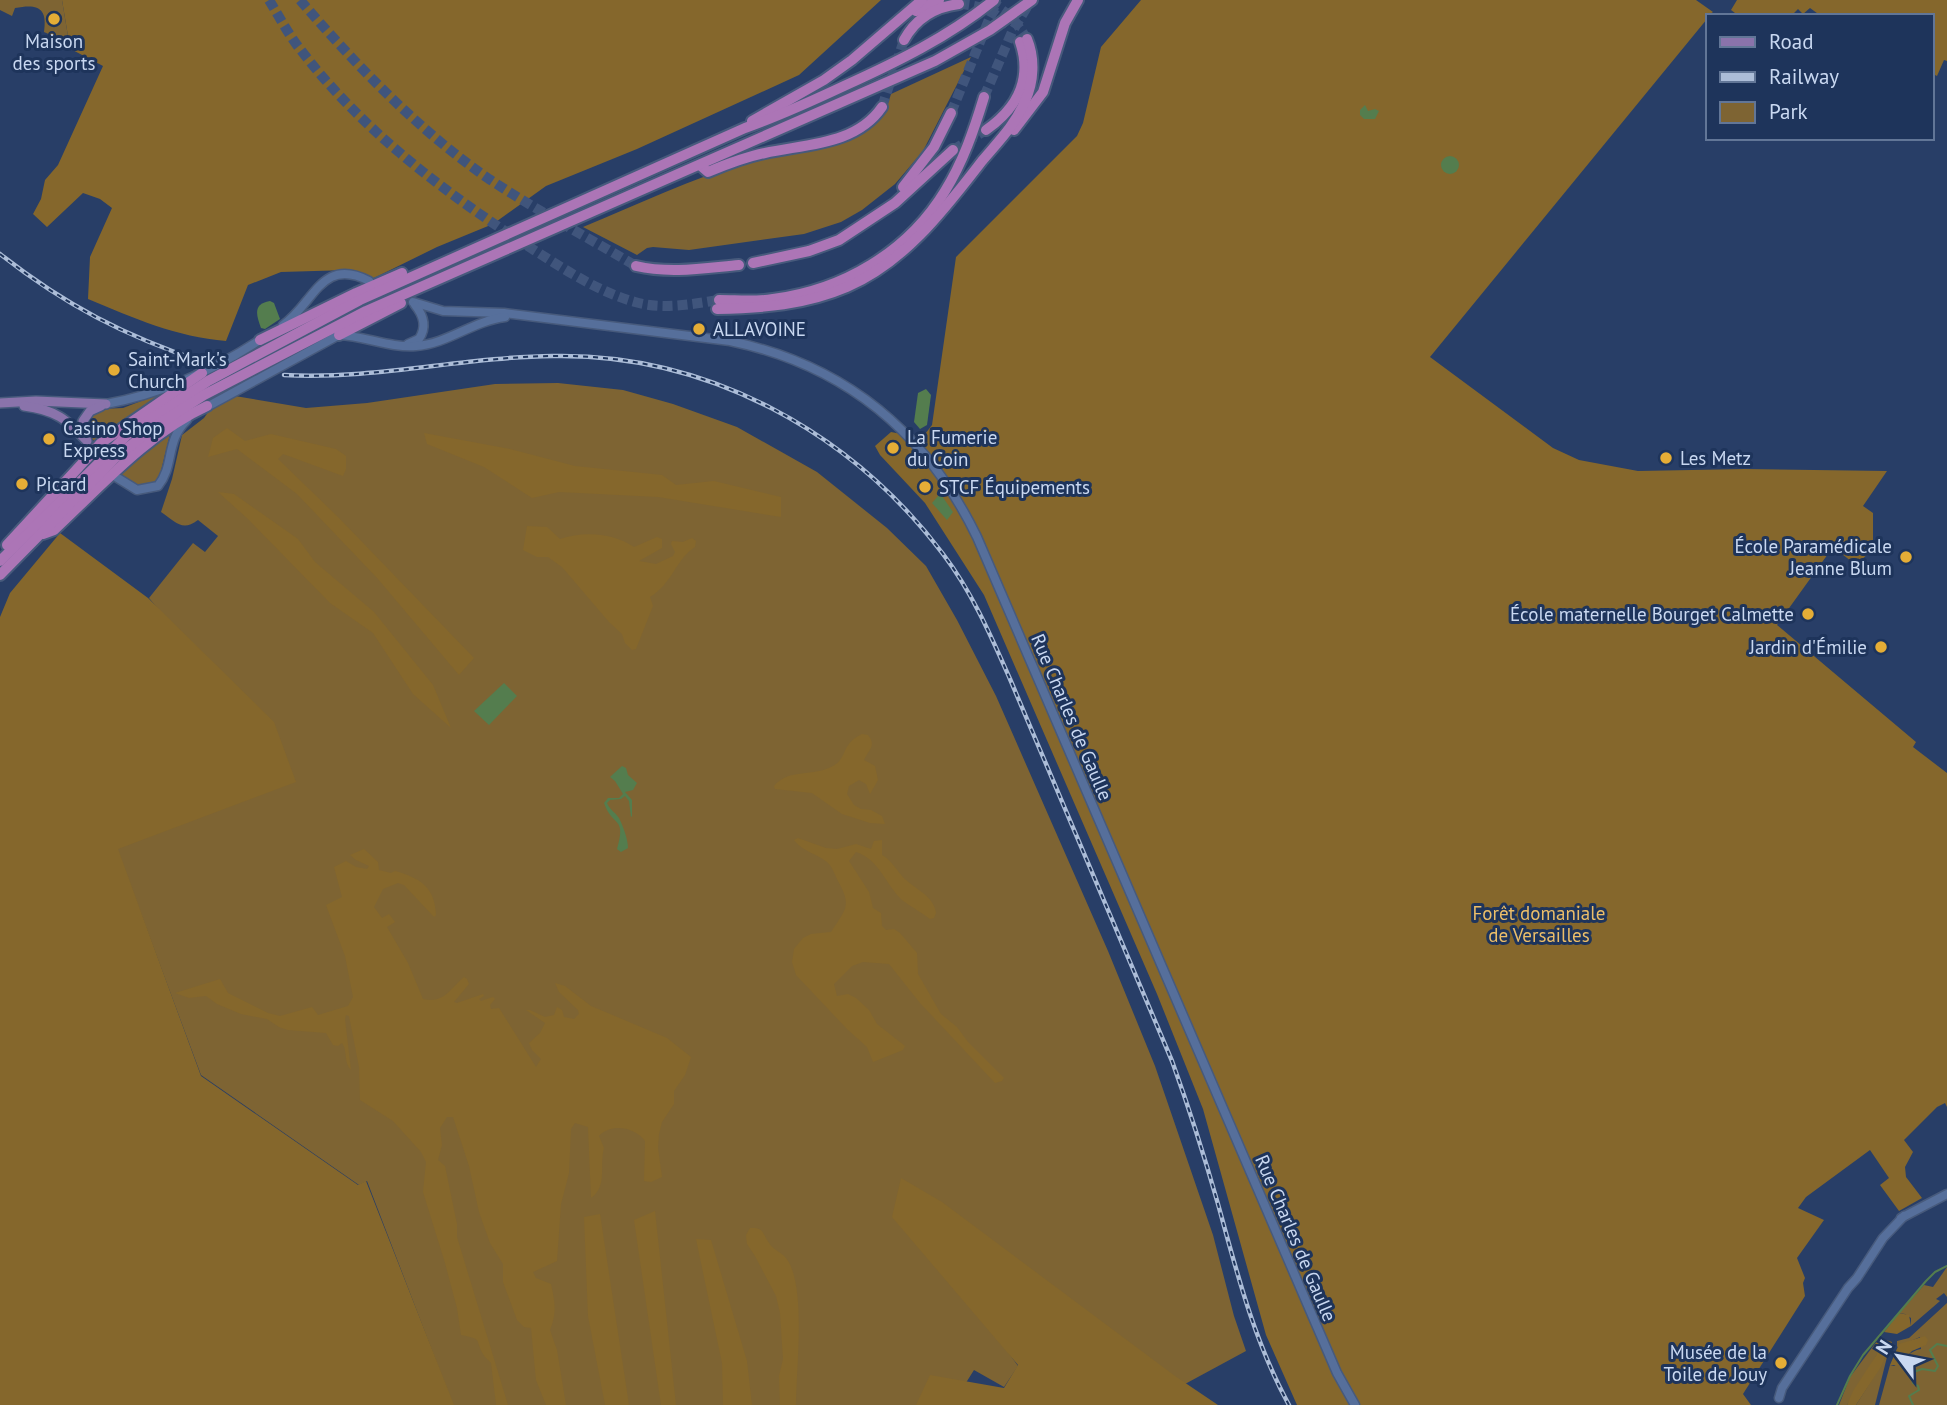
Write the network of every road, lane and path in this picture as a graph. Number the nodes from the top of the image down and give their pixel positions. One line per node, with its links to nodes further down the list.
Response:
1 (922, 0): 8 (highway)
2 (939, 0): 8 (highway)
3 (994, 0): 12 (highway)
4 (1032, 0): 15 (highway)
5 (1078, 0): 16 (highway)
6 (959, 4): 7 (highway)
7 (904, 40)
8 (852, 60): 12 (highway)
9 (985, 97): 16 (highway)
10 (882, 107): 15 (highway)
11 (951, 113): 18 (highway)
12 (745, 128): 17 (highway)
13 (986, 130): 16 (highway)
14 (953, 150): 18 (highway)
15 (701, 166): 23 (highway)
16 (956, 194)
17 (547, 218): 26 (highway); 37 (highway)
18 (860, 226): 19 (highway)
19 (753, 263)
20 (739, 265): 21 (highway)
21 (636, 266)
22 (369, 281): 26 (main road)
23 (420, 288): 25 (highway); 35 (highway)
24 (519, 315): 27 (main road, Rue Charles de Gaulle); 27 (main road, Rue Charles de Gaulle); 41 (main road, Rue Charles de Gaulle)
25 (339, 335): 27 (main road); 32 (main road)
26 (260, 340): 28 (main road)
27 (402, 346)
28 (202, 373): 31 (main road); 36 (highway)
29 (2, 403): 30 (main road); 33 (main road)
30 (67, 404): 31 (main road); 33 (main road)
31 (106, 404): 33 (main road)
32 (207, 406): 34 (main road); 35 (highway)
33 (67, 420)
34 (116, 477)
35 (37, 537): 38 (highway)
36 (0, 552)
37 (0, 561)
38 (0, 575)
39 (1947, 1194): 40 (main road)
40 (1776, 1401)
41 (1355, 1405)

